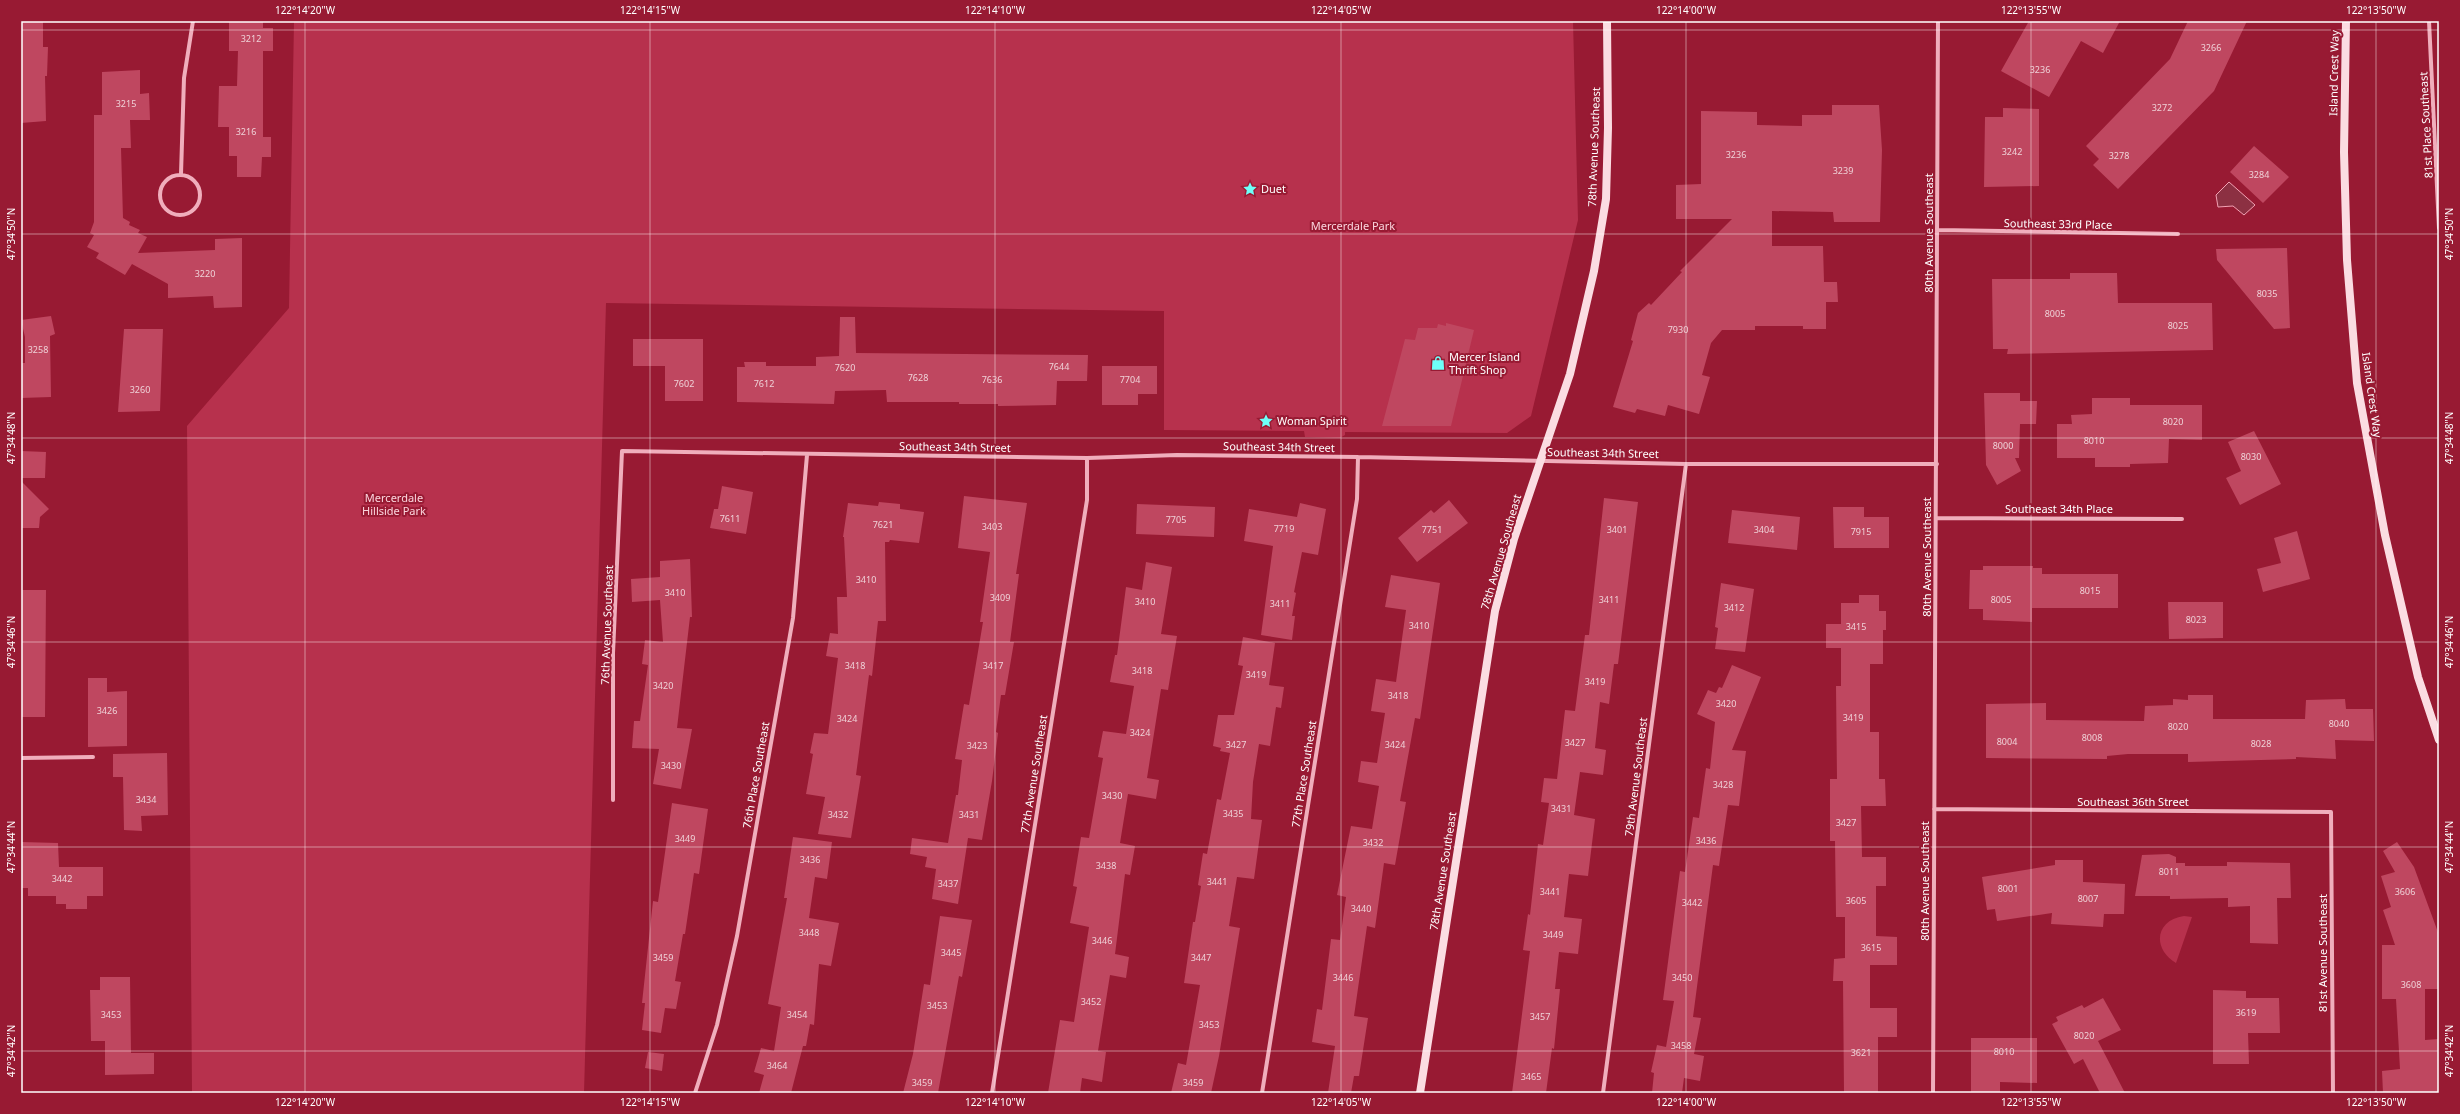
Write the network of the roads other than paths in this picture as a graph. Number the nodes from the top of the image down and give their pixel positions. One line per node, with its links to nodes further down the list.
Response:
1 (193, 21): 6 (street)
2 (1607, 21): 14 (street, 78th Avenue Southeast)
3 (1938, 21): 8 (street, 80th Avenue Southeast)
4 (2346, 21): 19 (street, Island Crest Way)
5 (2429, 21): 7 (street, 81st Place Southeast)
6 (181, 174): 6 (street)
7 (2439, 228)
8 (1938, 230): 9 (street, Southeast 33rd Place); 16 (street, 80th Avenue Southeast)
9 (2178, 234)
10 (622, 451): 11 (street, Southeast 34th Street); 22 (street, 76th Avenue Southeast)
11 (807, 455): 13 (street, Southeast 34th Street); 25 (street, 76th Place Southeast)
12 (1358, 457): 13 (street, Southeast 34th Street); 14 (street, Southeast 34th Street); 27 (street, 77th Place Southeast)
13 (1088, 458): 26 (street, 77th Avenue Southeast)
14 (1540, 460): 15 (street, Southeast 34th Street); 28 (street, 78th Avenue Southeast)
15 (1686, 464): 16 (street, Southeast 34th Street); 29 (street, 79th Avenue Southeast)
16 (1937, 464): 17 (street, 80th Avenue Southeast)
17 (1937, 518): 18 (street, Southeast 34th Place); 23 (street, 80th Avenue Southeast)
18 (2182, 518)
19 (2439, 740)
20 (93, 757): 21 (street)
21 (21, 758)
22 (612, 800)
23 (1934, 809): 24 (street, Southeast 36th Street); 30 (street, 80th Avenue Southeast)
24 (2331, 812): 31 (street, 81st Avenue Southeast)
25 (695, 1093)
26 (992, 1093)
27 (1262, 1093)
28 (1420, 1093)
29 (1603, 1093)
30 (1933, 1093)
31 (2333, 1093)

